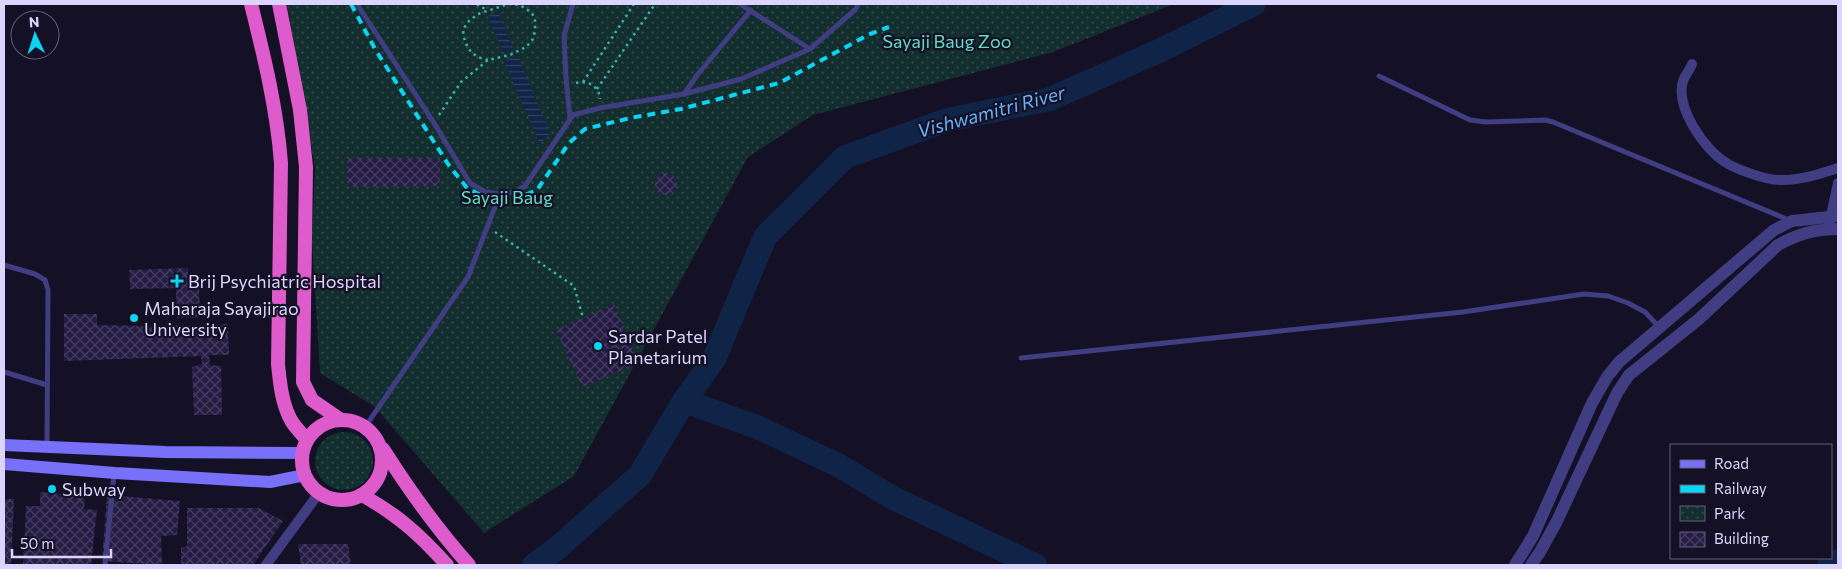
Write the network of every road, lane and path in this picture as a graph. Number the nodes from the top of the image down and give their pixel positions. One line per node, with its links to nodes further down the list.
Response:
1 (251, 4): 44 (highway)
2 (279, 4): 39 (highway)
3 (357, 4): 23 (lane)
4 (477, 4): 11 (path)
5 (496, 4): 11 (path)
6 (573, 4): 18 (lane)
7 (634, 4): 17 (path)
8 (655, 4): 19 (path)
9 (740, 4): 12 (lane)
10 (858, 4): 13 (lane)
11 (491, 9): 14 (path); 14 (path)
12 (751, 10): 13 (lane); 20 (lane)
13 (810, 50): 20 (lane)
14 (488, 60): 23 (path)
15 (1692, 64): 24 (street)
16 (1379, 76): 27 (lane)
17 (582, 82): 18 (path); 19 (path)
18 (567, 86): 22 (lane)
19 (598, 88): 21 (path)
20 (684, 94): 21 (lane)
21 (600, 108): 22 (lane)
22 (570, 118): 26 (lane)
23 (434, 123): 26 (lane)
24 (1838, 168)
25 (1838, 184): 28 (street)
26 (500, 194): 29 (lane)
27 (1792, 221): 28 (street); 30 (lane); 33 (street)
28 (1834, 223): 30 (street)
29 (487, 227): 32 (path); 40 (lane)
30 (1809, 231): 37 (street)
31 (4, 265): 38 (lane)
32 (583, 318)
33 (1659, 328): 34 (lane); 36 (street)
34 (1022, 358)
35 (4, 372): 38 (lane)
36 (1610, 373): 37 (street); 45 (street)
37 (1623, 384): 47 (street)
38 (47, 385): 43 (lane)
39 (341, 420): 40 (highway); 44 (highway)
40 (365, 427): 41 (highway)
41 (380, 444): 51 (highway); 55 (highway)
42 (4, 445): 43 (main road)
43 (47, 447): 44 (main road)
44 (305, 447): 49 (highway)
45 (1565, 461): 47 (street); 56 (street)
46 (4, 464): 48 (main road)
47 (1581, 471): 57 (street)
48 (114, 473): 49 (main road); 52 (lane)
49 (305, 476): 50 (highway)
50 (319, 493): 51 (highway); 53 (street)
51 (362, 495): 54 (highway)
52 (105, 565)
53 (266, 565)
54 (447, 565)
55 (469, 565)
56 (1515, 565)
57 (1530, 565)

